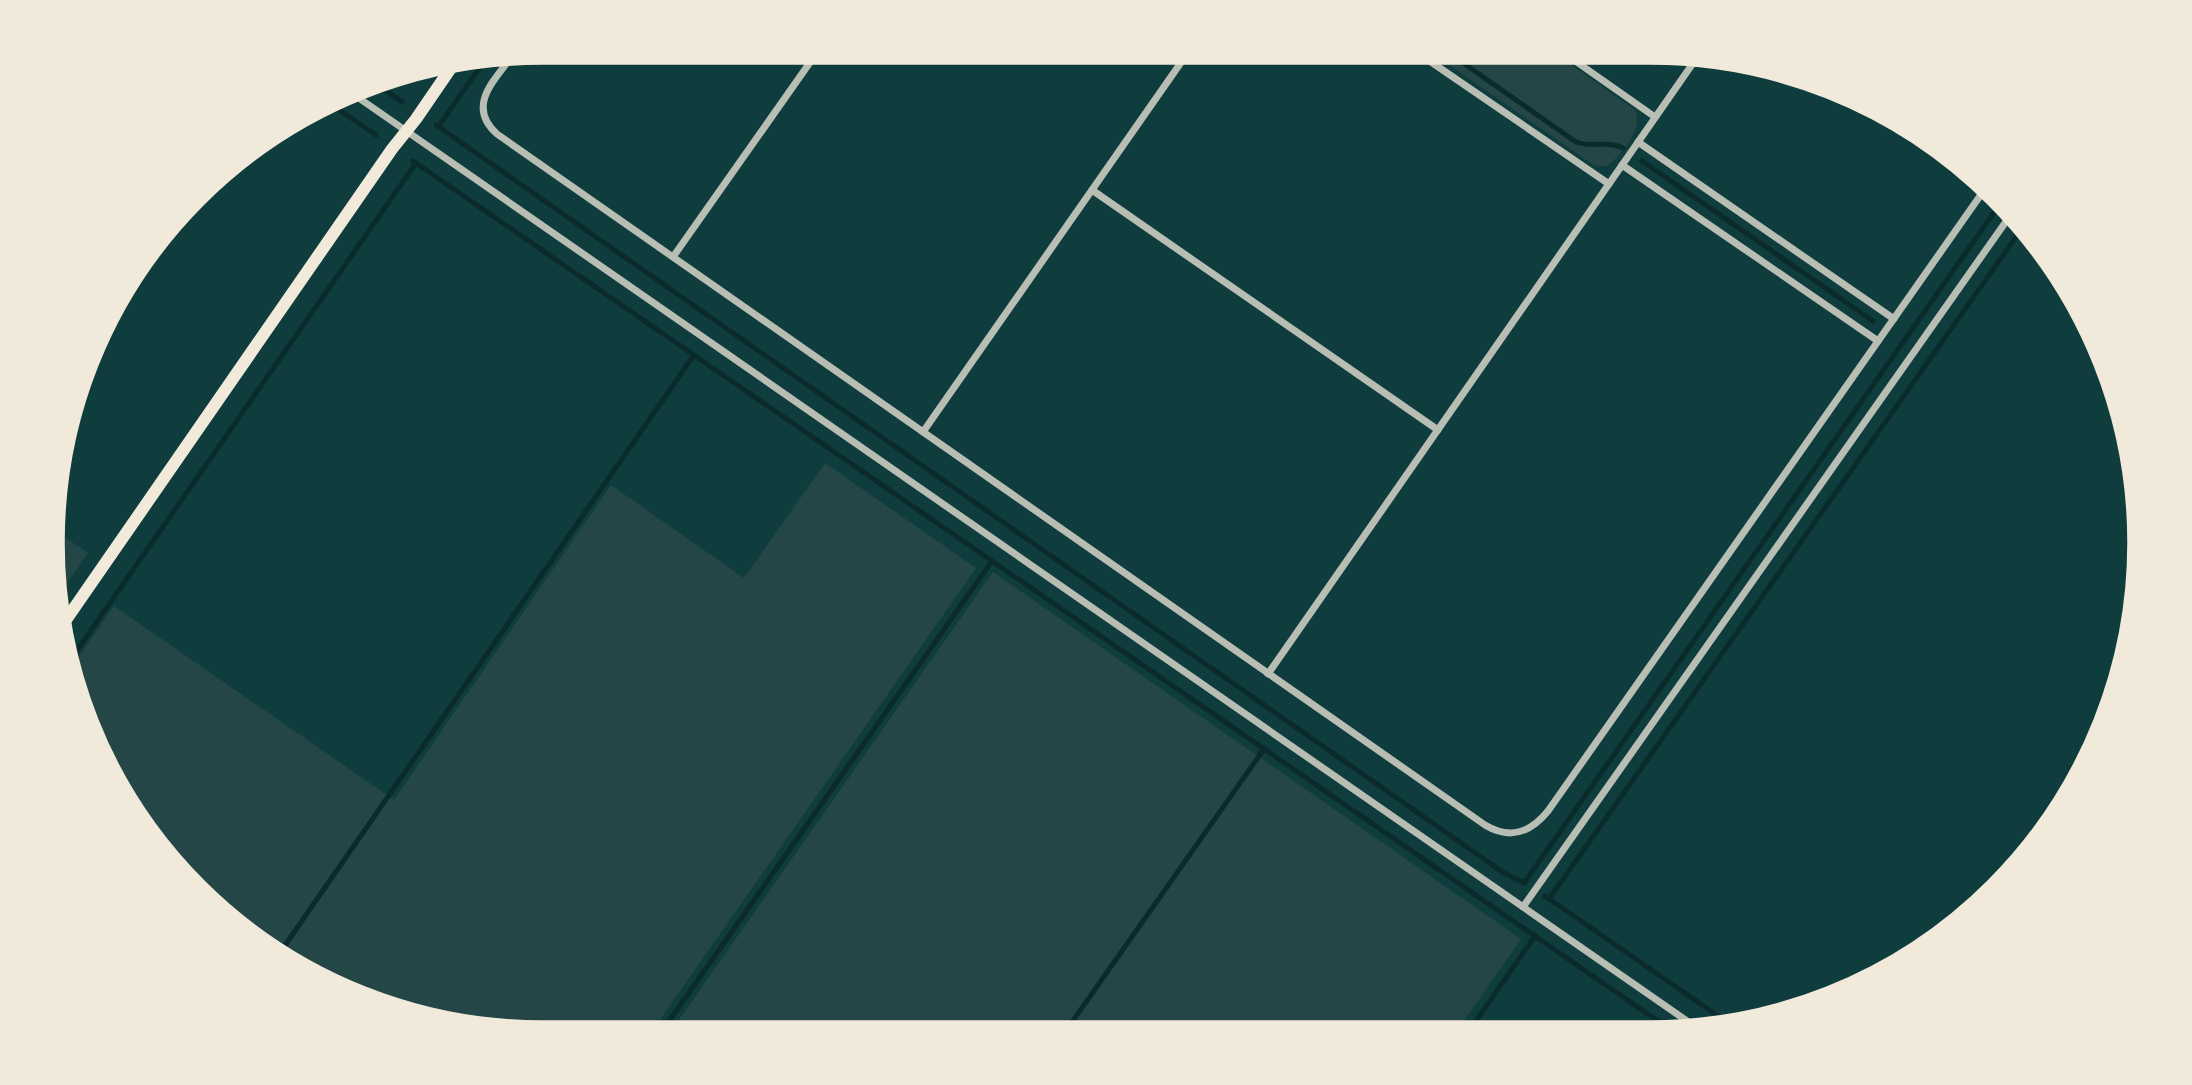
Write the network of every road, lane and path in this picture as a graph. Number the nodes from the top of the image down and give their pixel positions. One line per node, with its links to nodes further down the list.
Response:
1 (810, 63): 17 (street)
2 (1181, 63): 14 (street)
3 (1433, 63): 13 (street)
4 (1578, 63): 9 (street)
5 (506, 64): 17 (street)
6 (1691, 65): 9 (street)
7 (448, 72): 10 (main road)
8 (360, 99): 10 (street)
9 (1656, 117): 11 (street)
10 (406, 131): 22 (main road); 24 (street)
11 (1638, 142): 12 (street); 18 (street)
12 (1622, 165): 13 (street); 19 (street)
13 (1609, 184): 20 (street)
14 (1092, 190): 20 (street); 21 (street)
15 (1981, 195): 18 (street)
16 (2006, 222): 24 (street)
17 (673, 257): 21 (street)
18 (1894, 319): 19 (street)
19 (1878, 341): 23 (street)
20 (1438, 430): 23 (street)
21 (923, 432): 23 (street)
22 (69, 616)
23 (1268, 674)
24 (1523, 907): 25 (street)
25 (1686, 1020)

